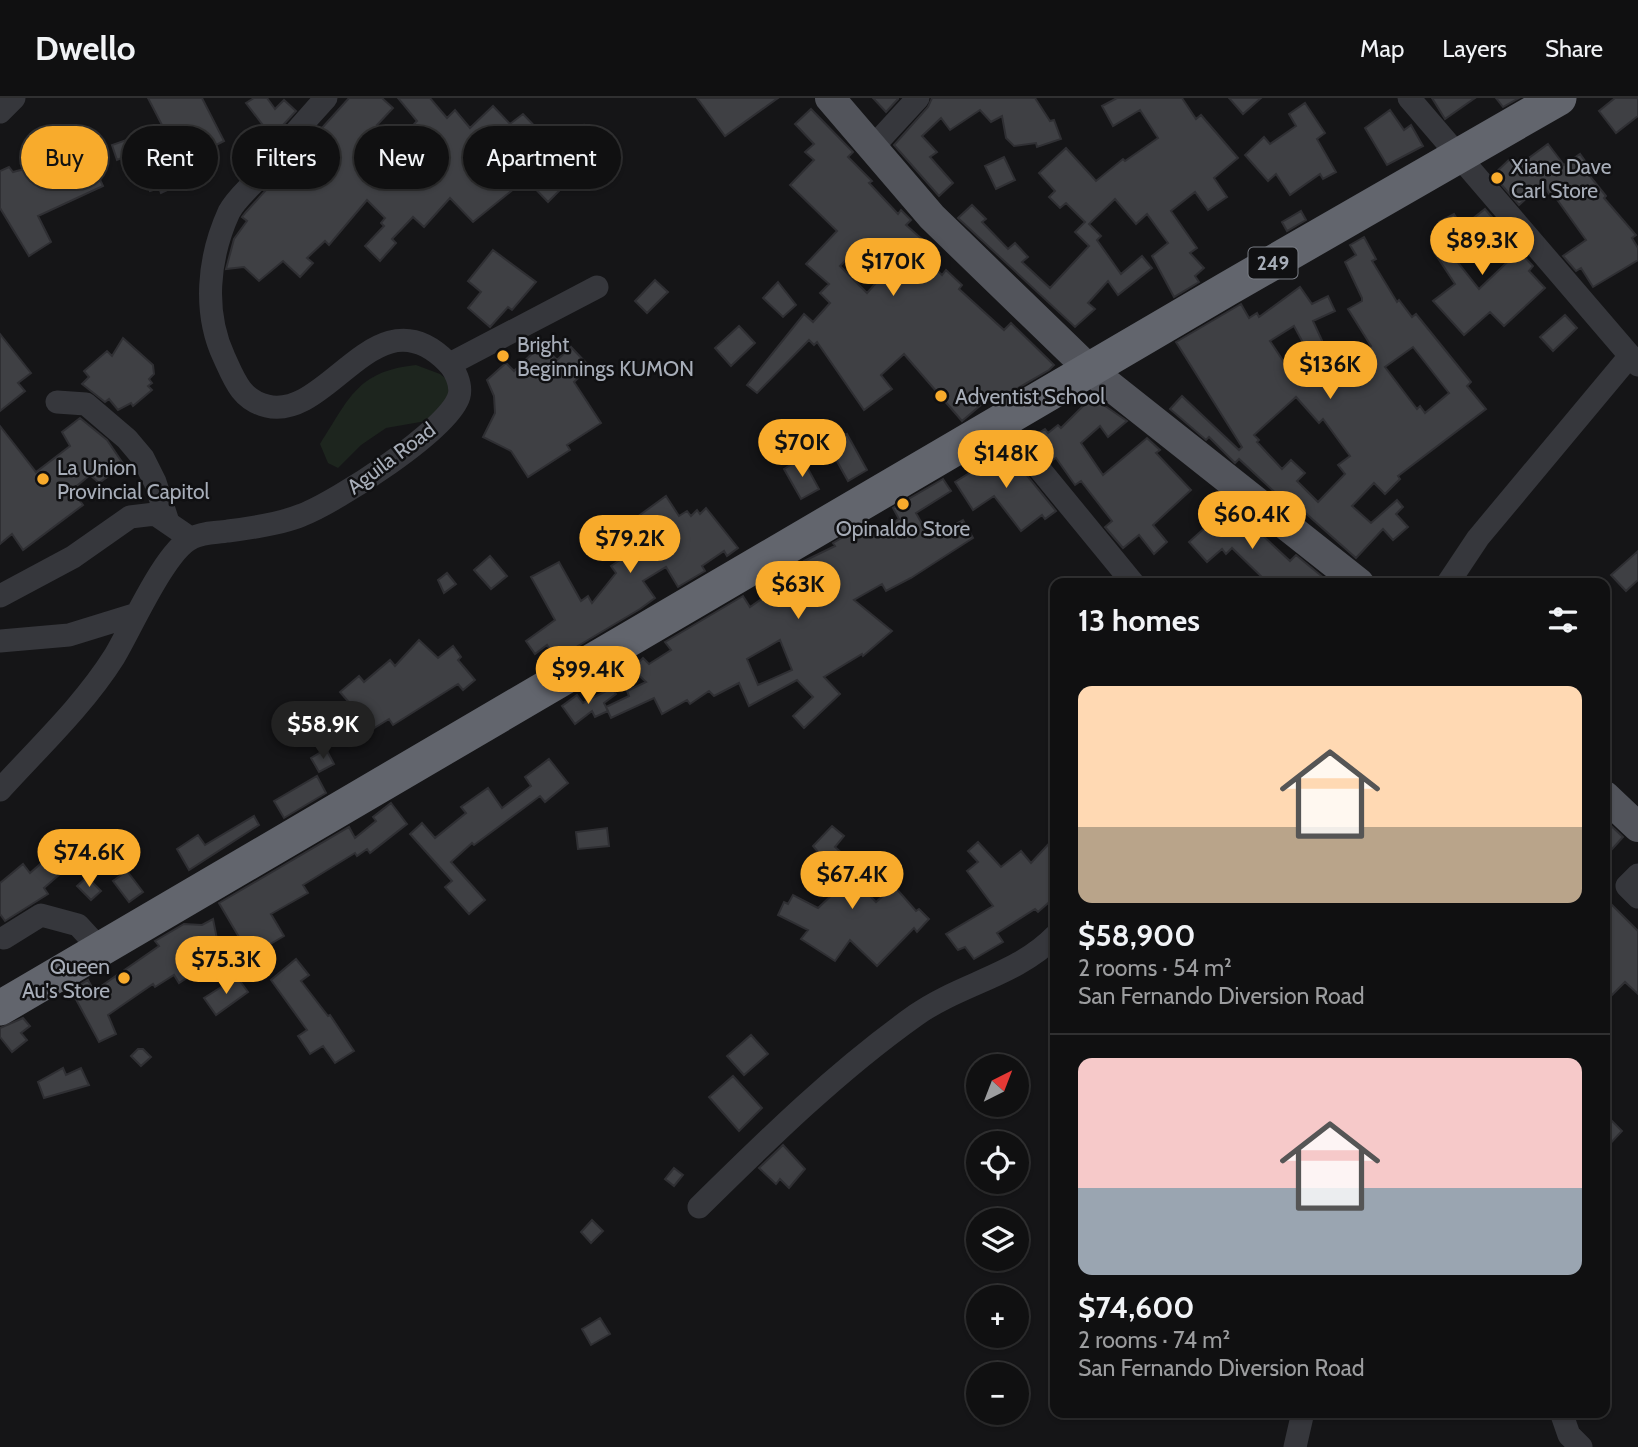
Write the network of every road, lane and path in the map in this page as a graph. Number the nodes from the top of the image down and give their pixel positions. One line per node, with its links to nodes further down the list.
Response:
1 (14, 98): 7 (street)
2 (326, 98): 12 (street)
3 (830, 98): 8 (main road)
4 (918, 98): 8 (street)
5 (1409, 98): 9 (street)
6 (1559, 98): 9 (highway, 249)
7 (0, 112)
8 (871, 149): 13 (main road)
9 (1457, 158): 11 (street); 13 (highway, 249)
10 (597, 287): 12 (street)
11 (1633, 361): 20 (street)
12 (450, 364): 17 (street, Aguila Road)
13 (1090, 370): 15 (highway, 249); 19 (main road)
14 (57, 402): 16 (street)
15 (1001, 422): 18 (street); 31 (highway, 249)
16 (168, 522): 17 (street); 21 (street)
17 (190, 538): 22 (street)
18 (1129, 578)
19 (1352, 578)
20 (1451, 578)
21 (0, 596)
22 (137, 614): 23 (street); 24 (street)
23 (0, 641)
24 (0, 790)
25 (1610, 801): 26 (main road)
26 (1638, 827)
27 (1638, 875): 28 (street)
28 (1638, 897)
29 (4, 938): 31 (street)
30 (1050, 940): 33 (street)
31 (102, 951): 32 (highway, 249)
32 (0, 1008)
33 (699, 1207)
34 (1302, 1418): 36 (street)
35 (1563, 1418): 37 (street)
36 (1295, 1447)
37 (1581, 1447)

